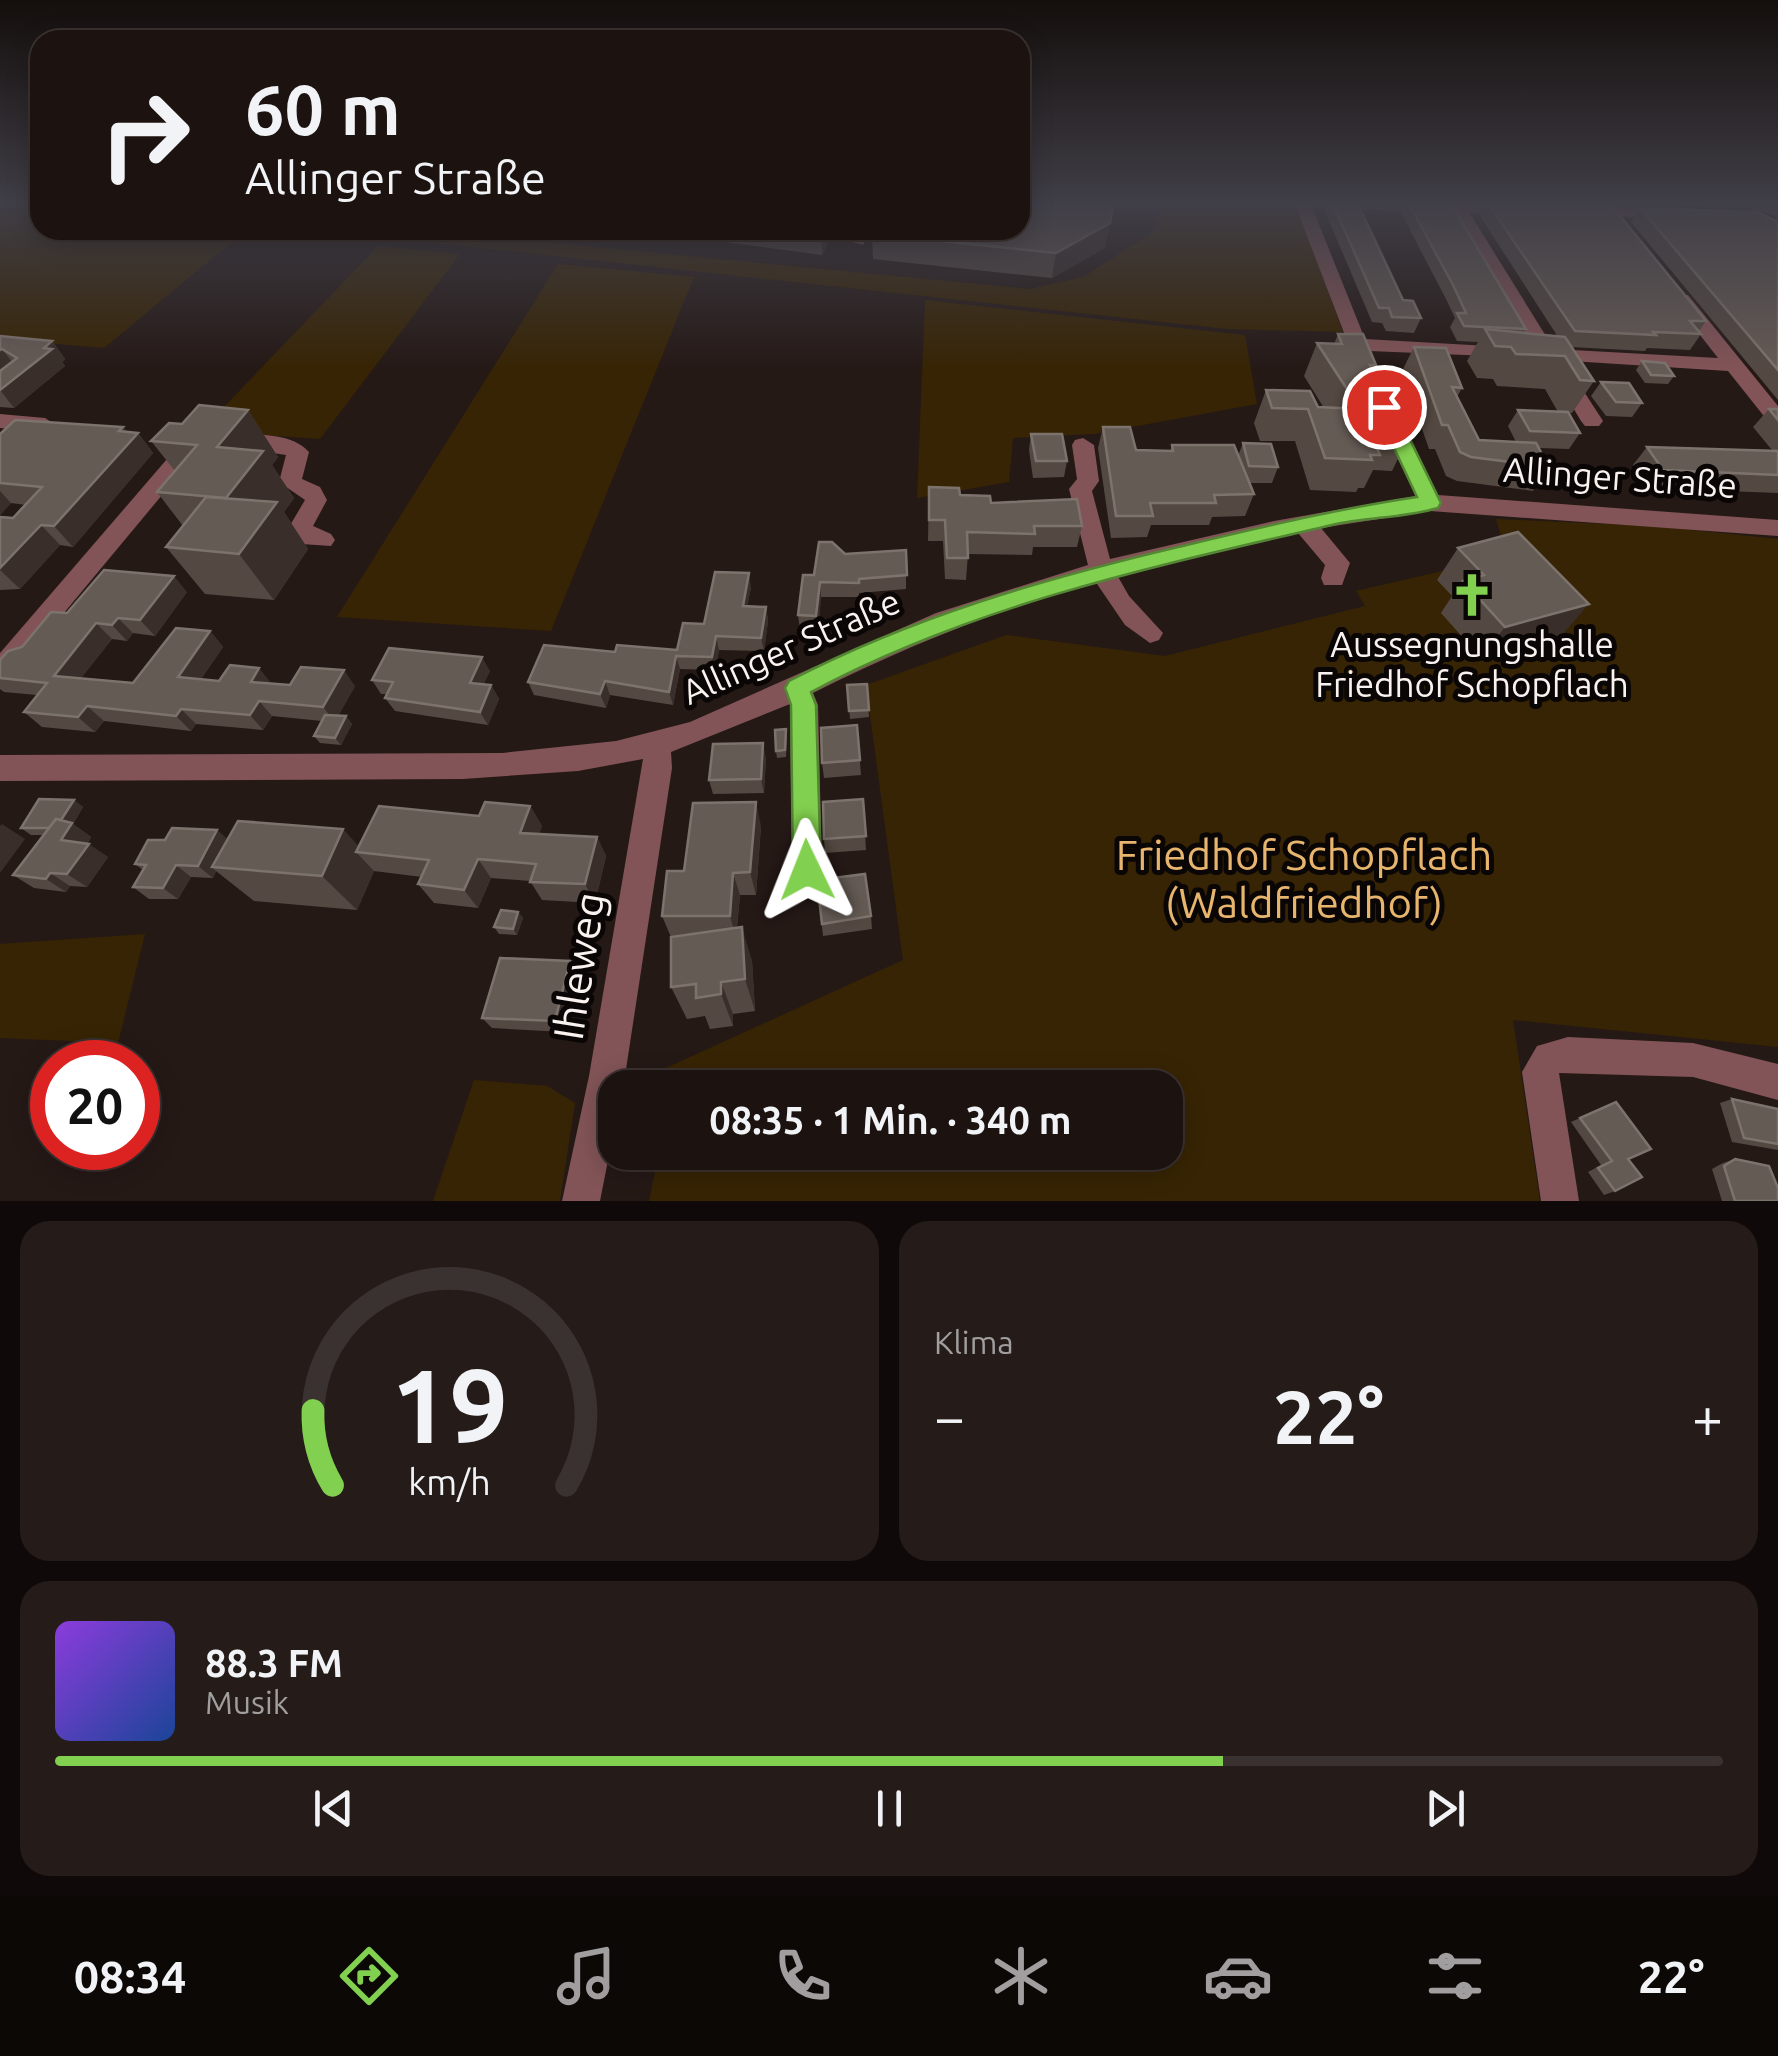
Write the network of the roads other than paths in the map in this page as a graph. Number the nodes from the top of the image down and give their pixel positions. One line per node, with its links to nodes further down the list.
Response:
1 (1324, 258): 4 (street)
2 (1488, 258): 5 (street)
3 (1666, 280): 6 (street)
4 (1358, 345): 5 (street); 13 (street)
5 (1549, 356): 6 (street); 8 (street)
6 (1730, 365): 7 (street)
7 (1778, 420)
8 (1592, 421)
9 (10, 422): 10 (street); 11 (street)
10 (71, 426)
11 (0, 440)
12 (1083, 445): 18 (street)
13 (1430, 503): 15 (street, Allinger Straße); 16 (street, Allinger Straße)
14 (1094, 510): 18 (street)
15 (1304, 524): 18 (street, Allinger Straße); 19 (street)
16 (1778, 528)
17 (323, 540): 21 (street)
18 (1106, 572): 20 (street); 22 (street, Allinger Straße)
19 (1332, 578)
20 (1150, 633)
21 (0, 670)
22 (798, 688): 23 (street, Allinger Straße); 25 (street)
23 (657, 744): 24 (street, Allinger Straße); 27 (street, Ihleweg)
24 (0, 768)
25 (807, 870)
26 (1778, 1082): 28 (street)
27 (581, 1201)
28 (1560, 1201)

